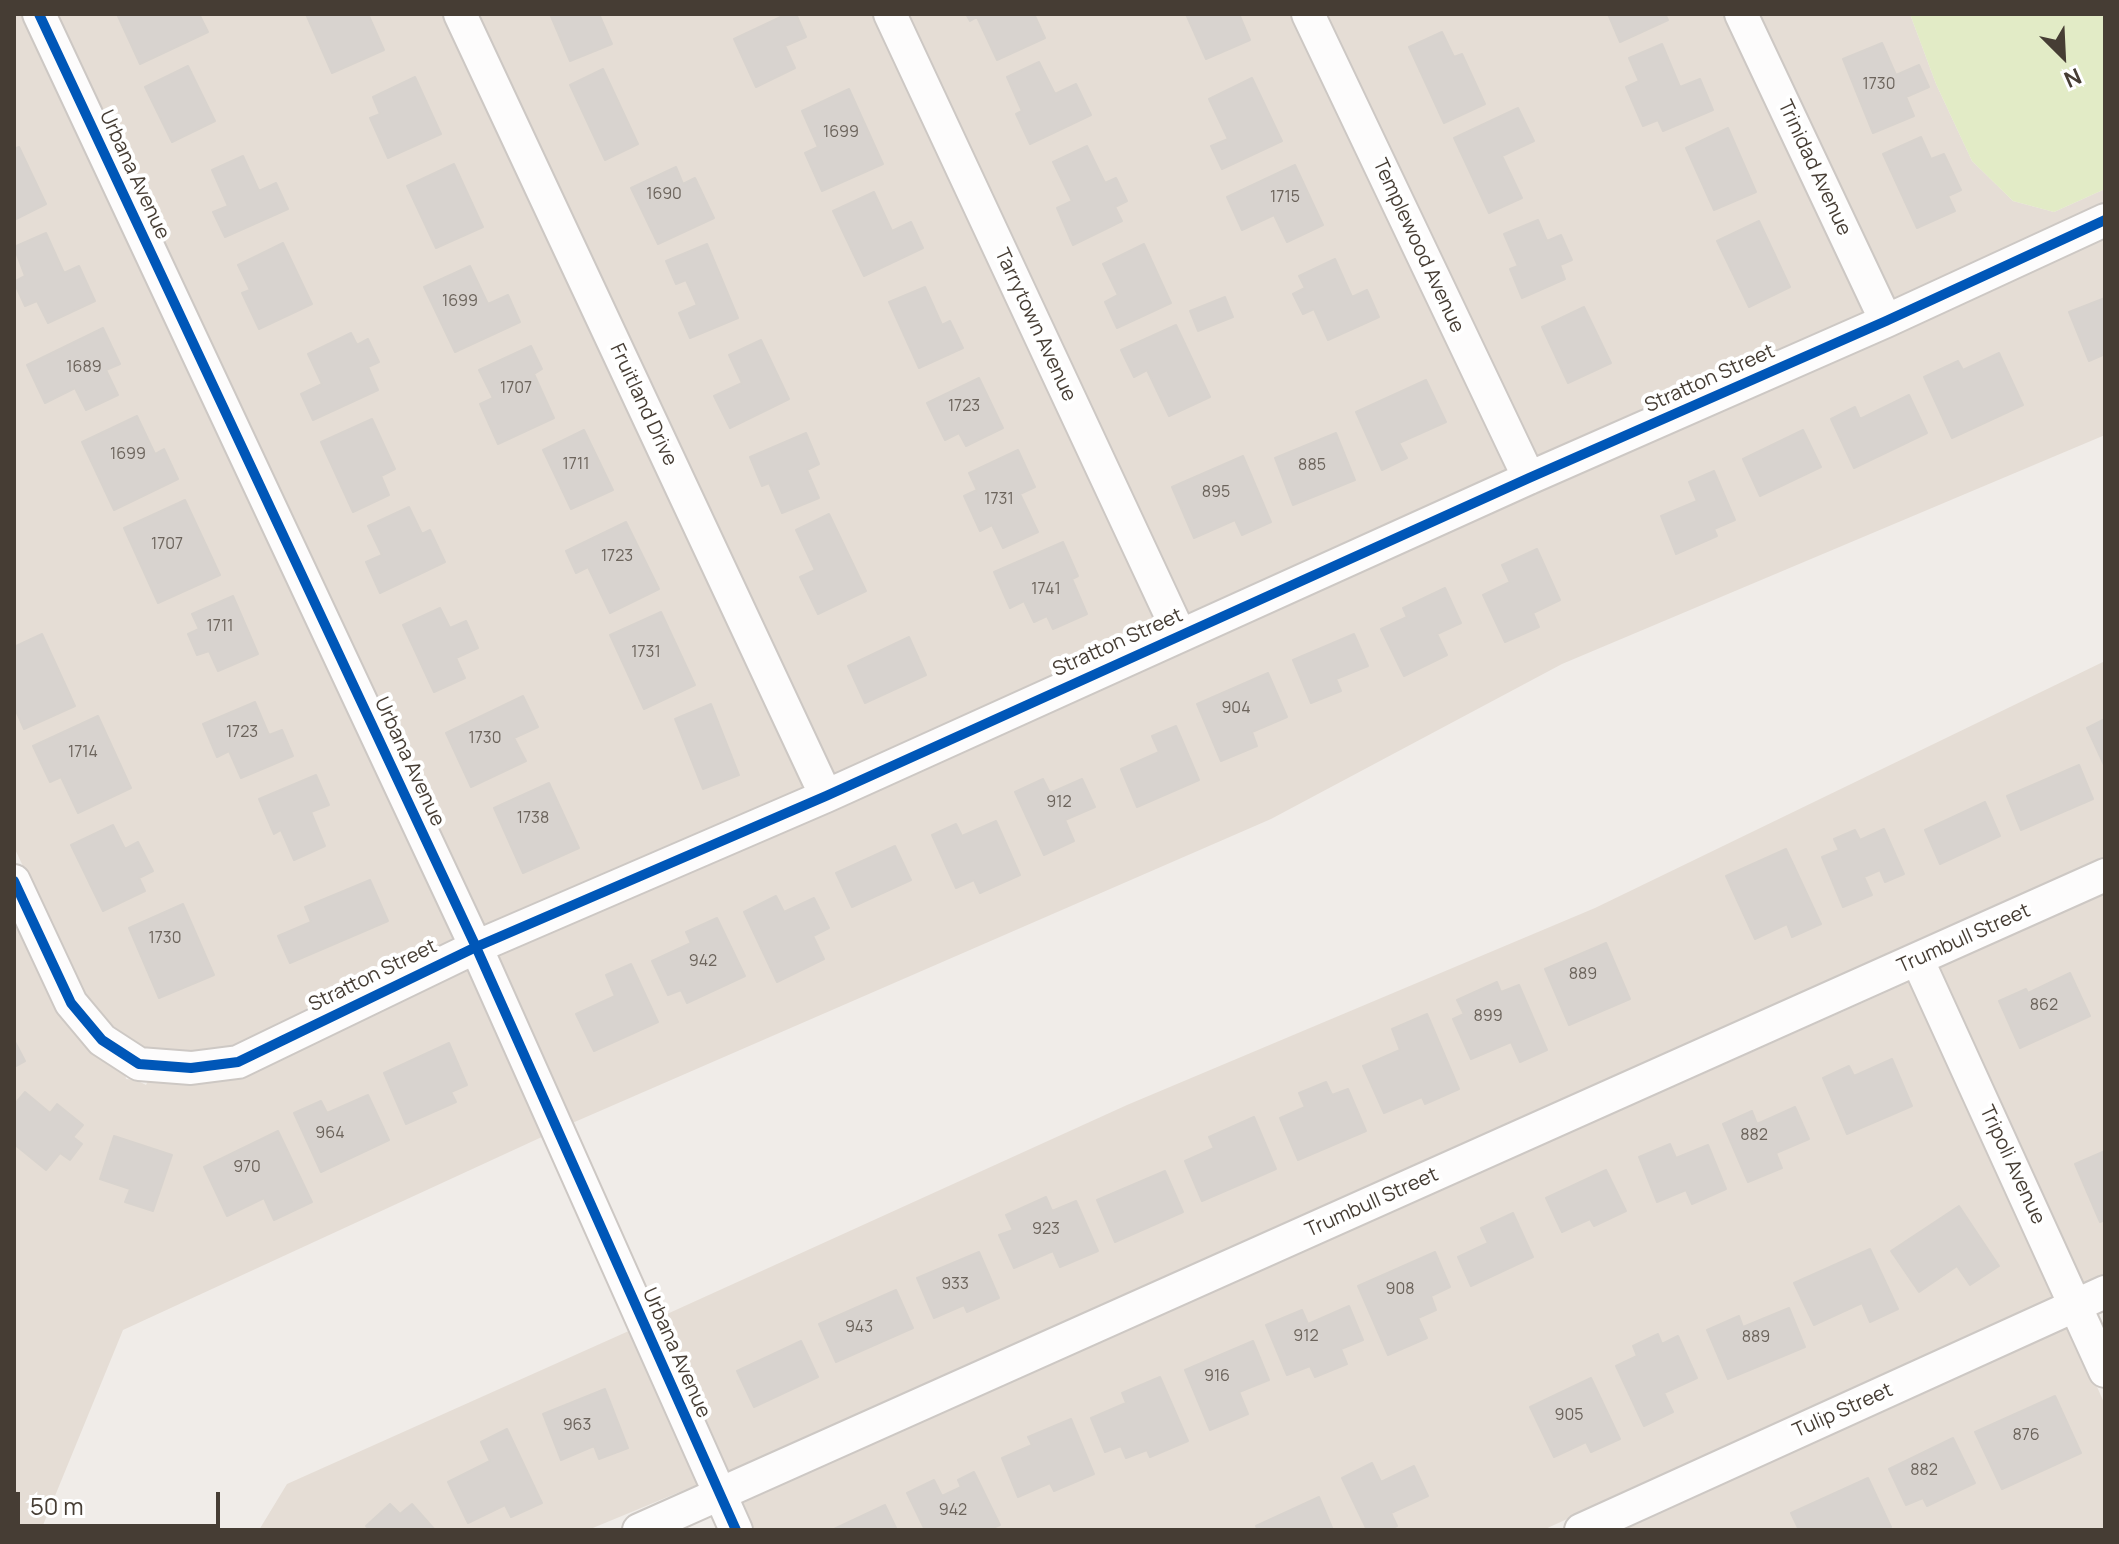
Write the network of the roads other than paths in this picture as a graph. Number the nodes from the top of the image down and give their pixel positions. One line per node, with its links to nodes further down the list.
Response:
1 (39, 14): 13 (street, Urbana Avenue)
2 (460, 14): 10 (street, Fruitland Drive)
3 (890, 14): 9 (street, Tarrytown Avenue)
4 (1308, 14): 8 (street, Templewood Avenue)
5 (1741, 14): 7 (street, Trinidad Avenue)
6 (2105, 220): 7 (street, Stratton Street)
7 (1886, 321): 8 (street, Stratton Street)
8 (1529, 478): 9 (street, Stratton Street)
9 (1180, 635): 10 (street, Stratton Street)
10 (826, 796): 13 (street, Stratton Street)
11 (2105, 875): 14 (street, Trumbull Street)
12 (14, 881): 13 (street, Stratton Street)
13 (476, 947): 18 (street, Urbana Avenue)
14 (1918, 961): 16 (street, Tripoli Avenue); 18 (street, Trumbull Street)
15 (2105, 1292): 16 (street, Tulip Street)
16 (2076, 1305): 17 (street, Tripoli Avenue); 21 (street, Tulip Street)
17 (2105, 1371)
18 (719, 1493): 19 (street, Trumbull Street); 20 (street, Urbana Avenue)
19 (639, 1530)
20 (736, 1530)
21 (1581, 1530)

